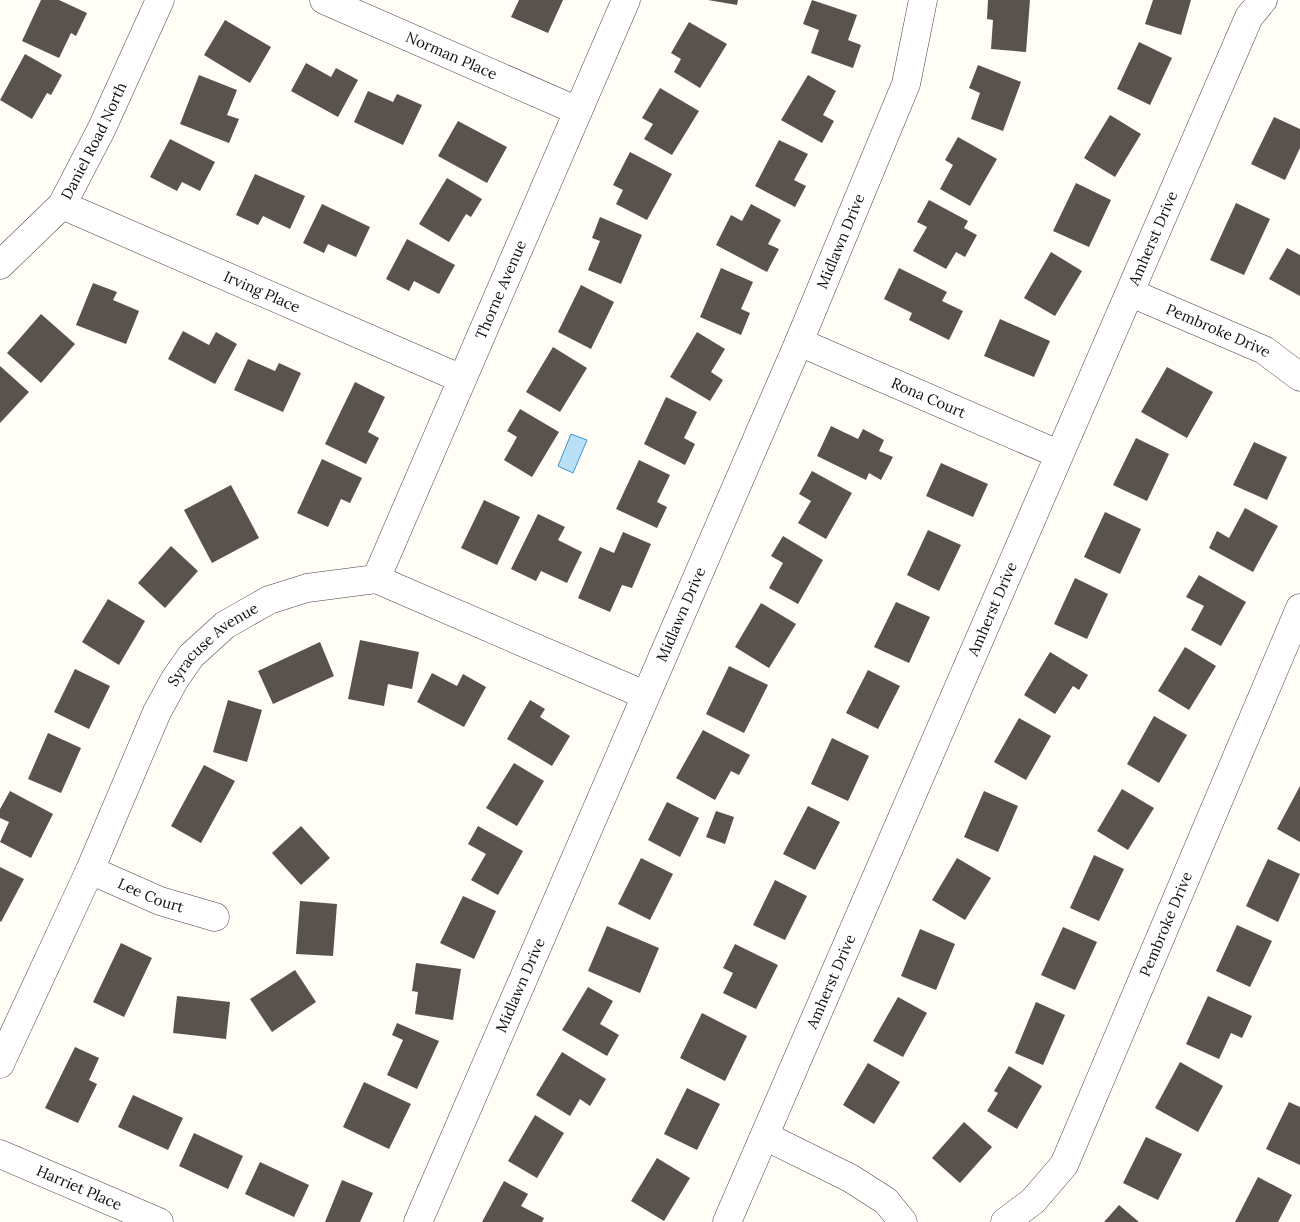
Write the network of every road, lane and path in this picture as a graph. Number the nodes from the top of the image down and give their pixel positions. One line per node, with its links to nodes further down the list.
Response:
1 (160, 0): 7 (street, Daniel Road North)
2 (324, 0): 6 (street, Norman Place)
3 (626, 0): 6 (street, Thorne Avenue)
4 (923, 0): 10 (street, Midlawn Drive)
5 (1263, 0): 9 (street, Amherst Drive)
6 (578, 111): 12 (street, Thorne Avenue)
7 (62, 205): 8 (street, Daniel Road North); 12 (street, Irving Place)
8 (0, 265)
9 (1131, 293): 11 (street, Pembroke Drive); 13 (street, Amherst Drive)
10 (799, 342): 13 (street, Rona Court); 16 (street, Midlawn Drive)
11 (1300, 377)
12 (462, 379): 14 (street, Thorne Avenue)
13 (1058, 454): 20 (street, Amherst Drive)
14 (376, 579): 16 (street); 17 (street, Syracuse Avenue)
15 (1300, 608): 26 (street, Pembroke Drive)
16 (645, 696): 23 (street, Midlawn Drive)
17 (90, 870): 18 (street, Lee Court); 19 (street, Syracuse Avenue)
18 (215, 917)
19 (0, 1064)
20 (765, 1136): 24 (street, Amherst Drive); 25 (street)
21 (0, 1154): 22 (street, Harriet Place)
22 (159, 1222)
23 (418, 1222)
24 (726, 1222)
25 (903, 1222)
26 (1005, 1222)

